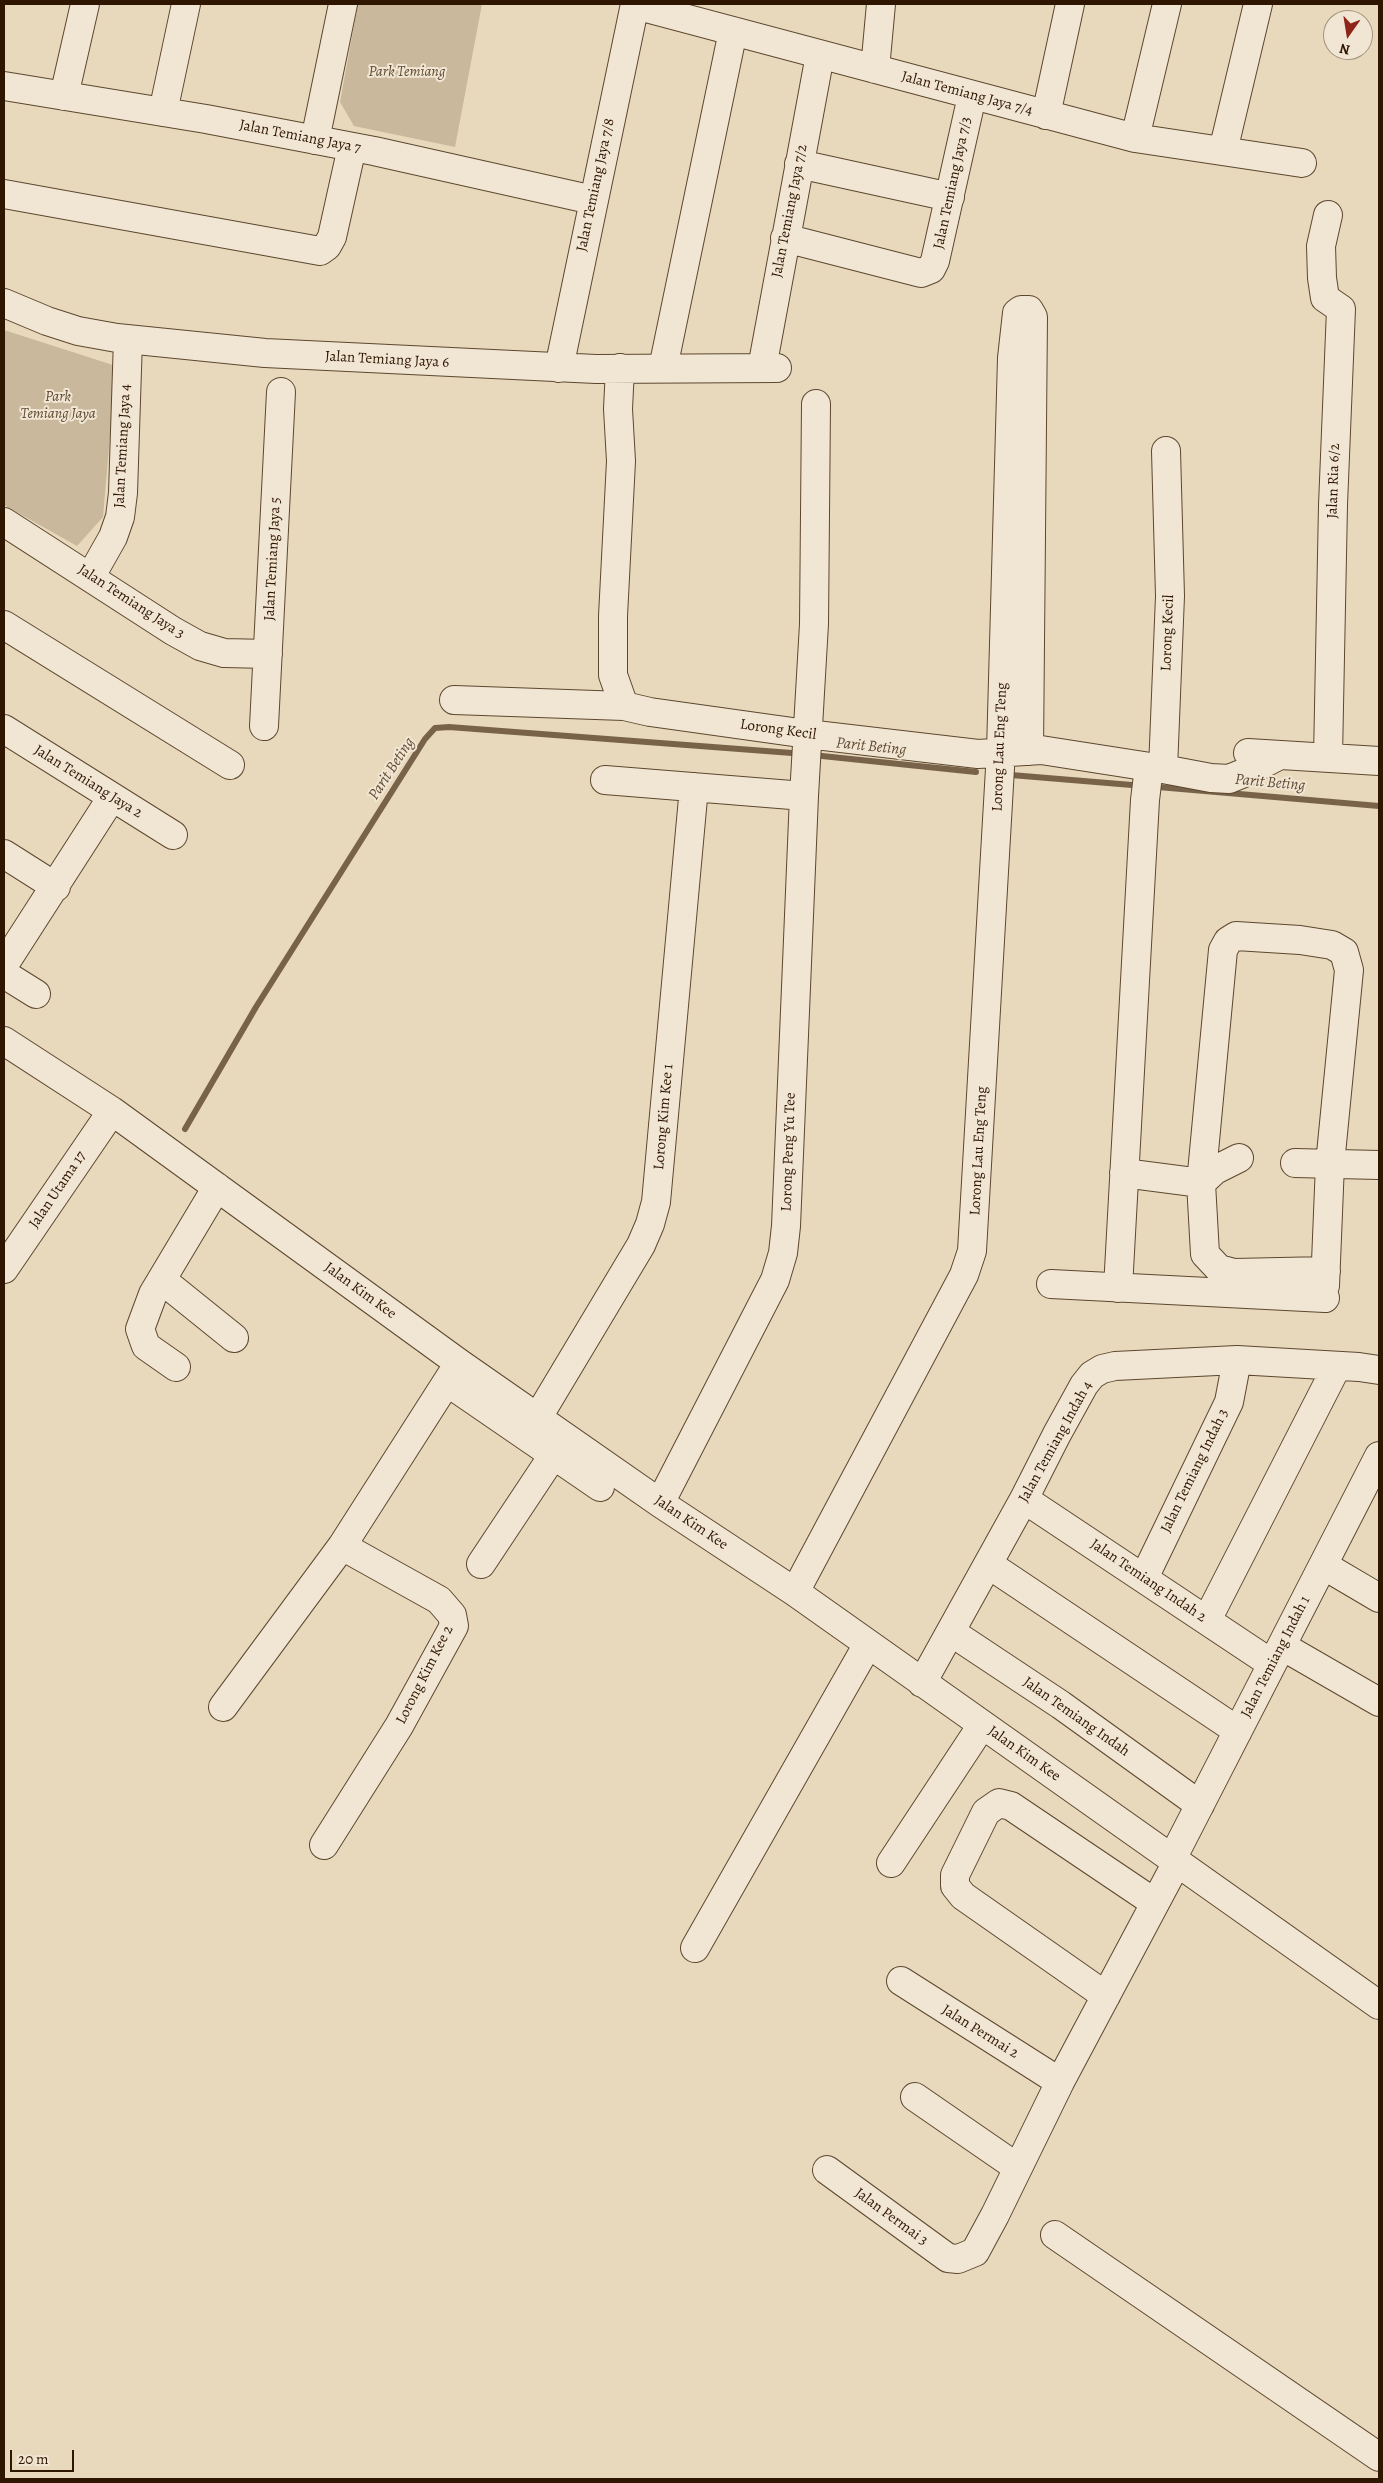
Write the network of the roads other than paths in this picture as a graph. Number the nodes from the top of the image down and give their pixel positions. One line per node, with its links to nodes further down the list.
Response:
1 (85, 4): 13 (street)
2 (186, 4): 15 (street)
3 (343, 4): 18 (street)
4 (635, 4): 9 (street, Jalan Temiang Jaya 7/4); 25 (street, Jalan Temiang Jaya 7/8)
5 (882, 4): 11 (street)
6 (1070, 4): 16 (street)
7 (1167, 4): 17 (street)
8 (1258, 4): 20 (street)
9 (733, 32): 10 (street, Jalan Temiang Jaya 7/4); 32 (street)
10 (820, 55): 11 (street, Jalan Temiang Jaya 7/4); 22 (street, Jalan Temiang Jaya 7/2)
11 (875, 69): 14 (street, Jalan Temiang Jaya 7/4)
12 (4, 86): 13 (street, Jalan Temiang Jaya 7)
13 (64, 96): 15 (street, Jalan Temiang Jaya 7)
14 (972, 96): 16 (street, Jalan Temiang Jaya 7/4); 24 (street, Jalan Temiang Jaya 7/3)
15 (163, 112): 18 (street, Jalan Temiang Jaya 7)
16 (1046, 115): 17 (street, Jalan Temiang Jaya 7/4)
17 (1136, 138): 20 (street, Jalan Temiang Jaya 7/4)
18 (315, 140): 19 (street, Jalan Temiang Jaya 7)
19 (352, 147): 23 (street); 25 (street, Jalan Temiang Jaya 7)
20 (1223, 151): 21 (street, Jalan Temiang Jaya 7/4)
21 (1302, 163)
22 (799, 164): 24 (street); 27 (street, Jalan Temiang Jaya 7/2)
23 (4, 194)
24 (950, 197): 27 (street, Jalan Temiang Jaya 7/3)
25 (593, 200): 30 (street, Jalan Temiang Jaya 7/8)
26 (1328, 215): 48 (street, Jalan Ria 6/2)
27 (785, 238): 33 (street, Jalan Temiang Jaya 7/2)
28 (4, 303): 29 (street, Jalan Temiang Jaya 6)
29 (128, 339): 30 (street, Jalan Temiang Jaya 6); 38 (street, Jalan Temiang Jaya 4)
30 (559, 368): 31 (street, Jalan Temiang Jaya 6)
31 (620, 368): 32 (street, Jalan Temiang Jaya 6); 42 (street)
32 (663, 368): 33 (street, Jalan Temiang Jaya 6)
33 (769, 368)
34 (281, 392): 40 (street, Jalan Temiang Jaya 5)
35 (816, 404): 50 (street, Lorong Peng Yu Tee)
36 (1166, 451): 54 (street, Lorong Kecil)
37 (4, 522): 38 (street, Jalan Temiang Jaya 3)
38 (91, 576): 40 (street, Jalan Temiang Jaya 3)
39 (4, 625): 51 (street)
40 (268, 654): 43 (street, Jalan Temiang Jaya 5)
41 (454, 700): 42 (street, Lorong Kecil)
42 (624, 706): 50 (street, Lorong Kecil)
43 (264, 726)
44 (4, 729): 56 (street, Jalan Temiang Jaya 2)
45 (1029, 751): 52 (street, Lorong Kecil); 52 (street, Lorong Lau Eng Teng); 54 (street, Lorong Kecil)
46 (1248, 753): 47 (street)
47 (1282, 754): 48 (street); 54 (street)
48 (1328, 757): 49 (street)
49 (1379, 761)
50 (806, 764): 52 (street, Lorong Kecil); 55 (street); 88 (street, Lorong Peng Yu Tee)
51 (230, 765)
52 (1000, 768): 94 (street, Lorong Lau Eng Teng)
53 (605, 780): 55 (street)
54 (1151, 780): 69 (street)
55 (694, 787): 83 (street, Lorong Kim Kee 1)
56 (112, 797): 57 (street, Jalan Temiang Jaya 2); 59 (street)
57 (173, 835)
58 (4, 854): 59 (street)
59 (56, 887): 60 (street)
60 (4, 965)
61 (4, 974): 62 (street)
62 (36, 994)
63 (4, 1041): 64 (street, Jalan Kim Kee)
64 (112, 1111): 71 (street, Jalan Kim Kee); 72 (street, Jalan Utama 17)
65 (1239, 1158): 70 (street)
66 (1295, 1163): 67 (street)
67 (1330, 1164): 68 (street); 70 (street); 75 (street)
68 (1379, 1165)
69 (1124, 1173): 70 (street); 76 (street)
70 (1201, 1183): 75 (street)
71 (217, 1187): 73 (street); 82 (street, Jalan Kim Kee)
72 (4, 1269)
73 (162, 1280): 77 (street); 80 (street)
74 (1051, 1284): 76 (street)
75 (1326, 1285): 76 (street)
76 (1118, 1288)
77 (234, 1338)
78 (1236, 1360): 79 (street, Jalan Temiang Indah 4); 87 (street, Jalan Temiang Indah 4); 93 (street, Jalan Temiang Indah 3)
79 (1337, 1366): 81 (street, Jalan Temiang Indah 4); 96 (street)
80 (176, 1367)
81 (1379, 1370)
82 (453, 1373): 83 (street, Jalan Kim Kee); 84 (street); 89 (street)
83 (538, 1417): 84 (street, Jalan Kim Kee)
84 (559, 1447): 86 (street); 88 (street, Jalan Kim Kee); 90 (street)
85 (1379, 1456): 92 (street, Jalan Temiang Indah 1)
86 (600, 1488)
87 (1024, 1499): 91 (street, Jalan Temiang Indah 4); 93 (street, Jalan Temiang Indah 2)
88 (660, 1503): 94 (street, Jalan Kim Kee)
89 (342, 1546): 102 (street); 106 (street, Lorong Kim Kee 2)
90 (481, 1564)
91 (988, 1564): 97 (street, Jalan Temiang Indah 4); 104 (street)
92 (1323, 1565): 95 (street); 99 (street, Jalan Temiang Indah 1)
93 (1144, 1578): 96 (street, Jalan Temiang Indah 2)
94 (796, 1592): 98 (street, Jalan Kim Kee)
95 (1379, 1598)
96 (1207, 1620): 99 (street, Jalan Temiang Indah 2)
97 (951, 1632): 100 (street, Jalan Temiang Indah 4); 105 (street, Jalan Temiang Indah)
98 (868, 1644): 100 (street, Jalan Kim Kee); 110 (street)
99 (1277, 1655): 101 (street, Jalan Temiang Indah 2); 104 (street, Jalan Temiang Indah 1)
100 (922, 1683): 103 (street, Jalan Kim Kee)
101 (1379, 1702)
102 (223, 1707)
103 (982, 1725): 107 (street, Jalan Kim Kee); 108 (street)
104 (1238, 1731): 105 (street, Jalan Temiang Indah 1)
105 (1200, 1805): 107 (street, Jalan Temiang Indah 1)
106 (324, 1845)
107 (1174, 1861): 109 (street, Jalan Temiang Indah 1); 113 (street, Jalan Kim Kee)
108 (891, 1864)
109 (1155, 1904): 112 (street, Jalan Temiang Indah 1); 112 (street)
110 (695, 1948)
111 (900, 1981): 114 (street, Jalan Permai 2)
112 (1106, 1996): 114 (street, Jalan Temiang Indah 1)
113 (1379, 2005)
114 (1060, 2082): 116 (street, Jalan Temiang Indah 1)
115 (915, 2097): 116 (street)
116 (1018, 2168): 119 (street, Jalan Temiang Indah 1)
117 (827, 2170): 119 (street, Jalan Permai 3)
118 (1055, 2235): 120 (street)
119 (958, 2259)
120 (1379, 2457)

